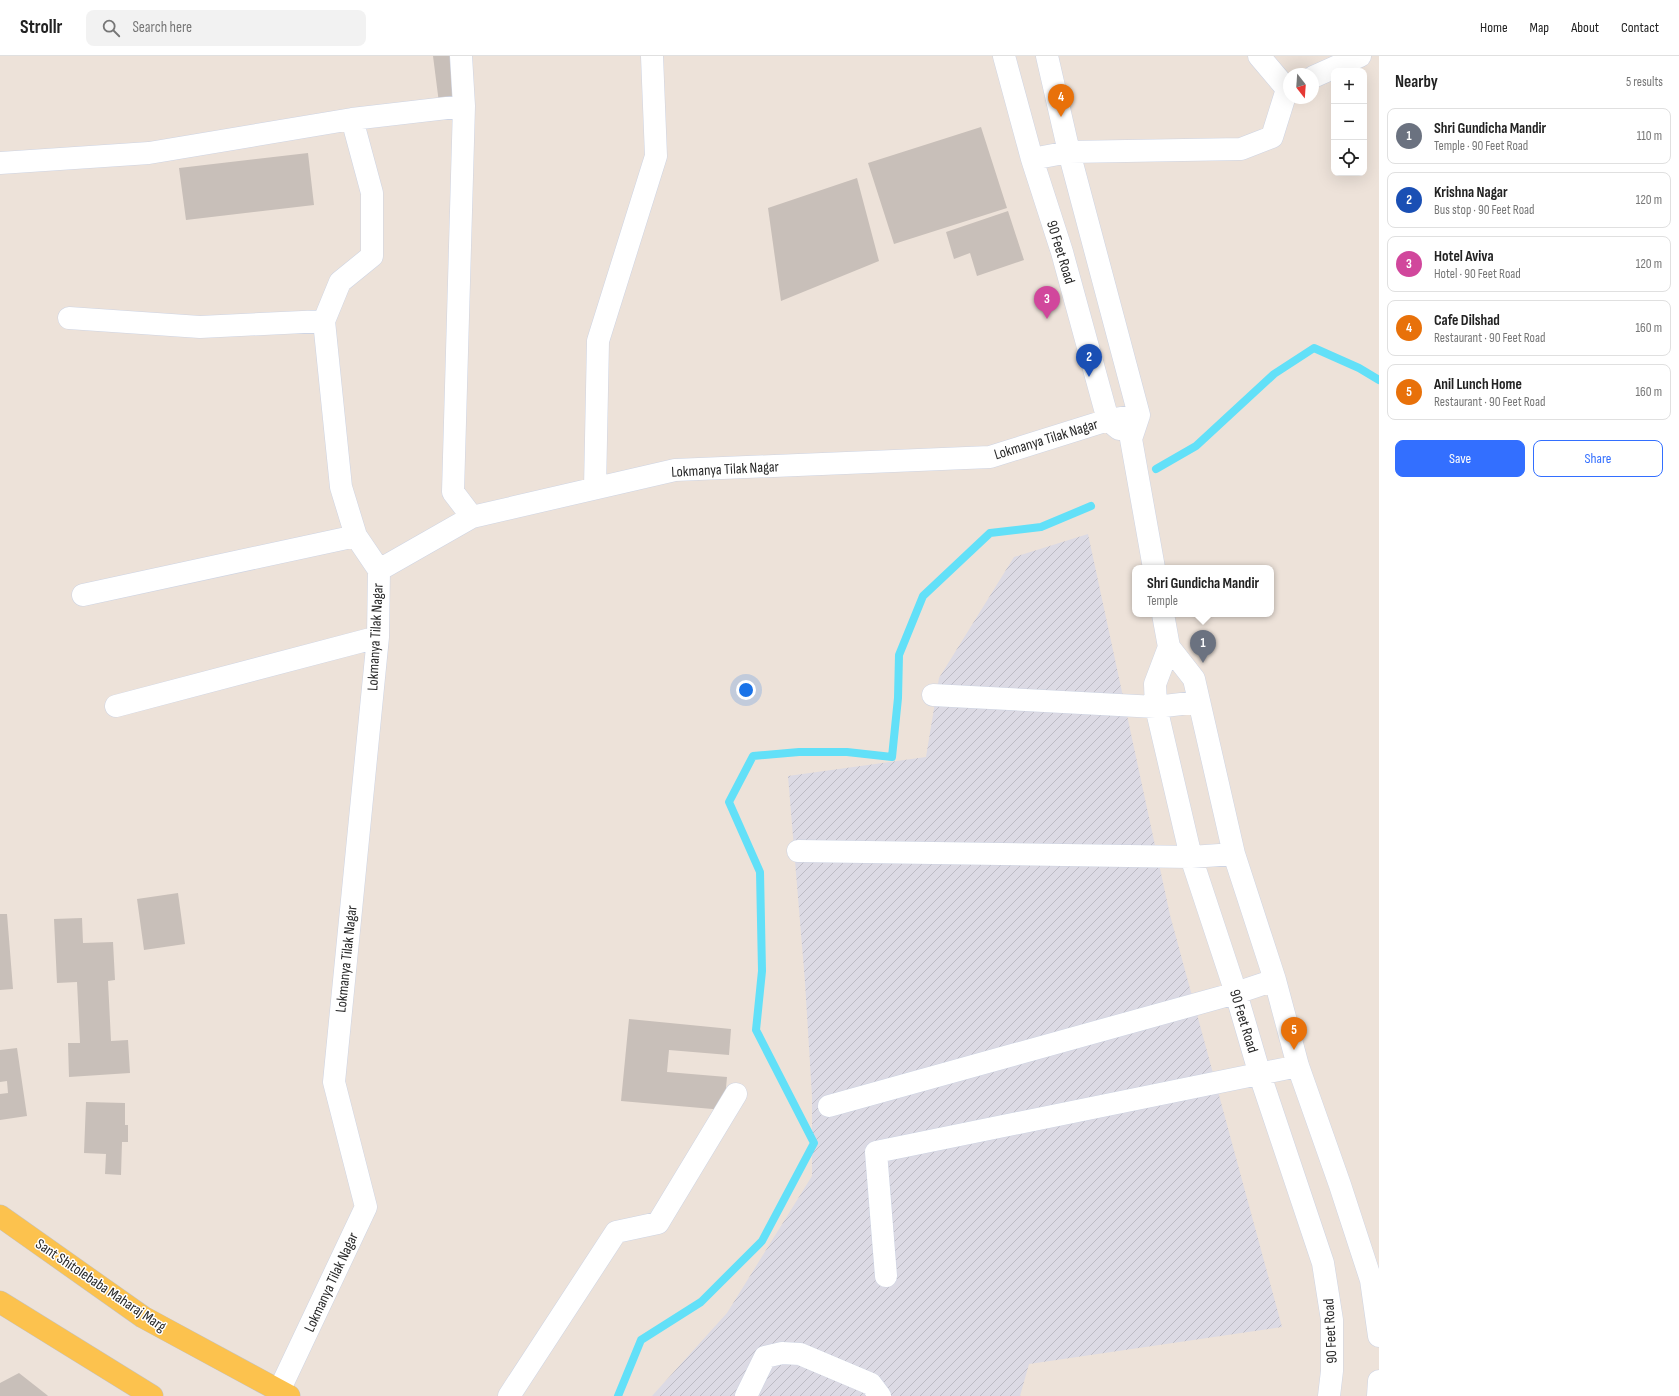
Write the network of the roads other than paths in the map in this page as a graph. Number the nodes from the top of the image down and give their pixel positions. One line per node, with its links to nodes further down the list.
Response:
1 (461, 56): 10 (street)
2 (652, 56): 20 (street)
3 (1004, 56): 13 (street, 90 Feet Road)
4 (1048, 56): 12 (street)
5 (1259, 56): 8 (street)
6 (1360, 56): 7 (street)
7 (1319, 74)
8 (1283, 82)
9 (1283, 103): 12 (street)
10 (464, 106): 11 (street); 21 (street)
11 (352, 119): 14 (street); 16 (street)
12 (1069, 152): 13 (street); 17 (street)
13 (1032, 159): 18 (street, 90 Feet Road)
14 (0, 163)
15 (70, 318): 16 (street)
16 (324, 321): 22 (street)
17 (1139, 415): 18 (street, Lokmanya Tilak Nagar); 19 (street)
18 (1108, 420): 19 (street); 20 (street, Lokmanya Tilak Nagar)
19 (1131, 439): 23 (street)
20 (596, 488): 21 (street, Lokmanya Tilak Nagar)
21 (472, 517): 24 (street, Lokmanya Tilak Nagar)
22 (356, 536): 24 (street); 25 (street)
23 (1153, 565)
24 (379, 570): 27 (street, Lokmanya Tilak Nagar)
25 (83, 595)
26 (1164, 617): 28 (street)
27 (378, 637): 31 (street); 47 (street, Lokmanya Tilak Nagar)
28 (1169, 647): 30 (street); 32 (street, 90 Feet Road)
29 (933, 695): 32 (street)
30 (1198, 702): 32 (street); 34 (street)
31 (116, 706)
32 (1156, 707): 35 (street, 90 Feet Road)
33 (798, 851): 35 (street)
34 (1234, 854): 35 (street); 36 (street)
35 (1191, 857): 37 (street, 90 Feet Road)
36 (1274, 980): 37 (street); 38 (street)
37 (1236, 993): 39 (street, 90 Feet Road); 41 (street)
38 (1298, 1066): 39 (street); 45 (street)
39 (1260, 1075): 43 (street); 52 (street, 90 Feet Road)
40 (736, 1094): 49 (street)
41 (829, 1106)
42 (0, 1216): 47 (main road, Sant Shitolebaba Maharaj Marg)
43 (886, 1276)
44 (0, 1302): 48 (main road)
45 (1379, 1336)
46 (1379, 1381): 53 (street)
47 (284, 1394)
48 (152, 1396)
49 (509, 1396)
50 (746, 1396): 51 (street)
51 (880, 1396)
52 (1329, 1396)
53 (1378, 1396)

